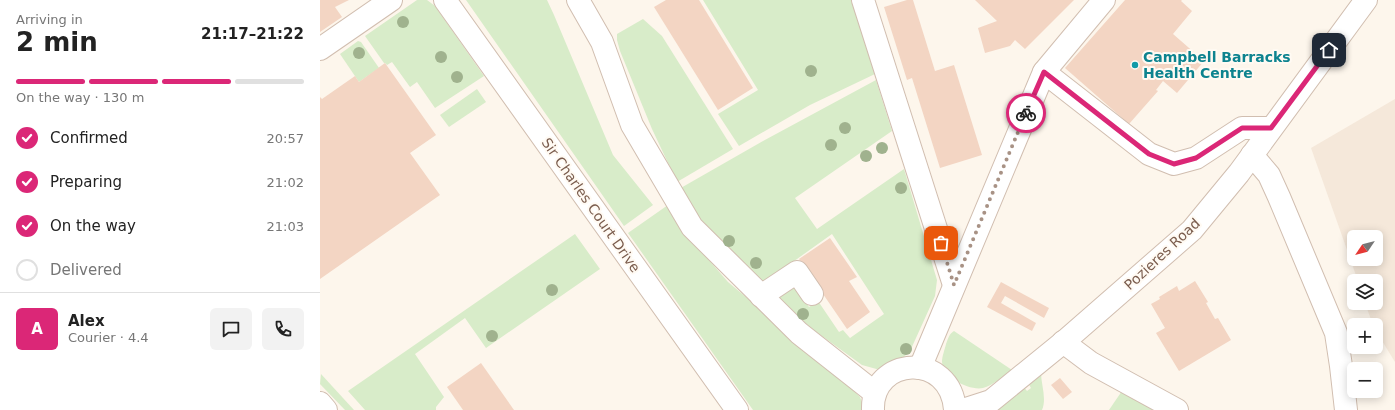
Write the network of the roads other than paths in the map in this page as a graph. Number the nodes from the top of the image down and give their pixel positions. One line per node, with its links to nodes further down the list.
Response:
1 (391, 0): 7 (street)
2 (445, 0): 19 (street, Sir Charles Court Drive)
3 (578, 0): 13 (street)
4 (863, 0): 11 (street)
5 (1104, 0): 8 (street)
6 (1366, 0): 9 (street, Pozieres Road)
7 (320, 49)
8 (1044, 72): 9 (street); 11 (street)
9 (1271, 128): 10 (street, Pozieres Road)
10 (1252, 155): 14 (street, Pozieres Road); 23 (street)
11 (954, 285): 15 (street)
12 (812, 294): 13 (street)
13 (761, 296): 16 (street)
14 (1063, 342): 21 (street, Pozieres Road); 22 (street)
15 (920, 368): 16 (street); 20 (street)
16 (874, 402)
17 (320, 403): 18 (street)
18 (326, 410)
19 (737, 410)
20 (955, 410)
21 (963, 410)
22 (1177, 410)
23 (1346, 410)

